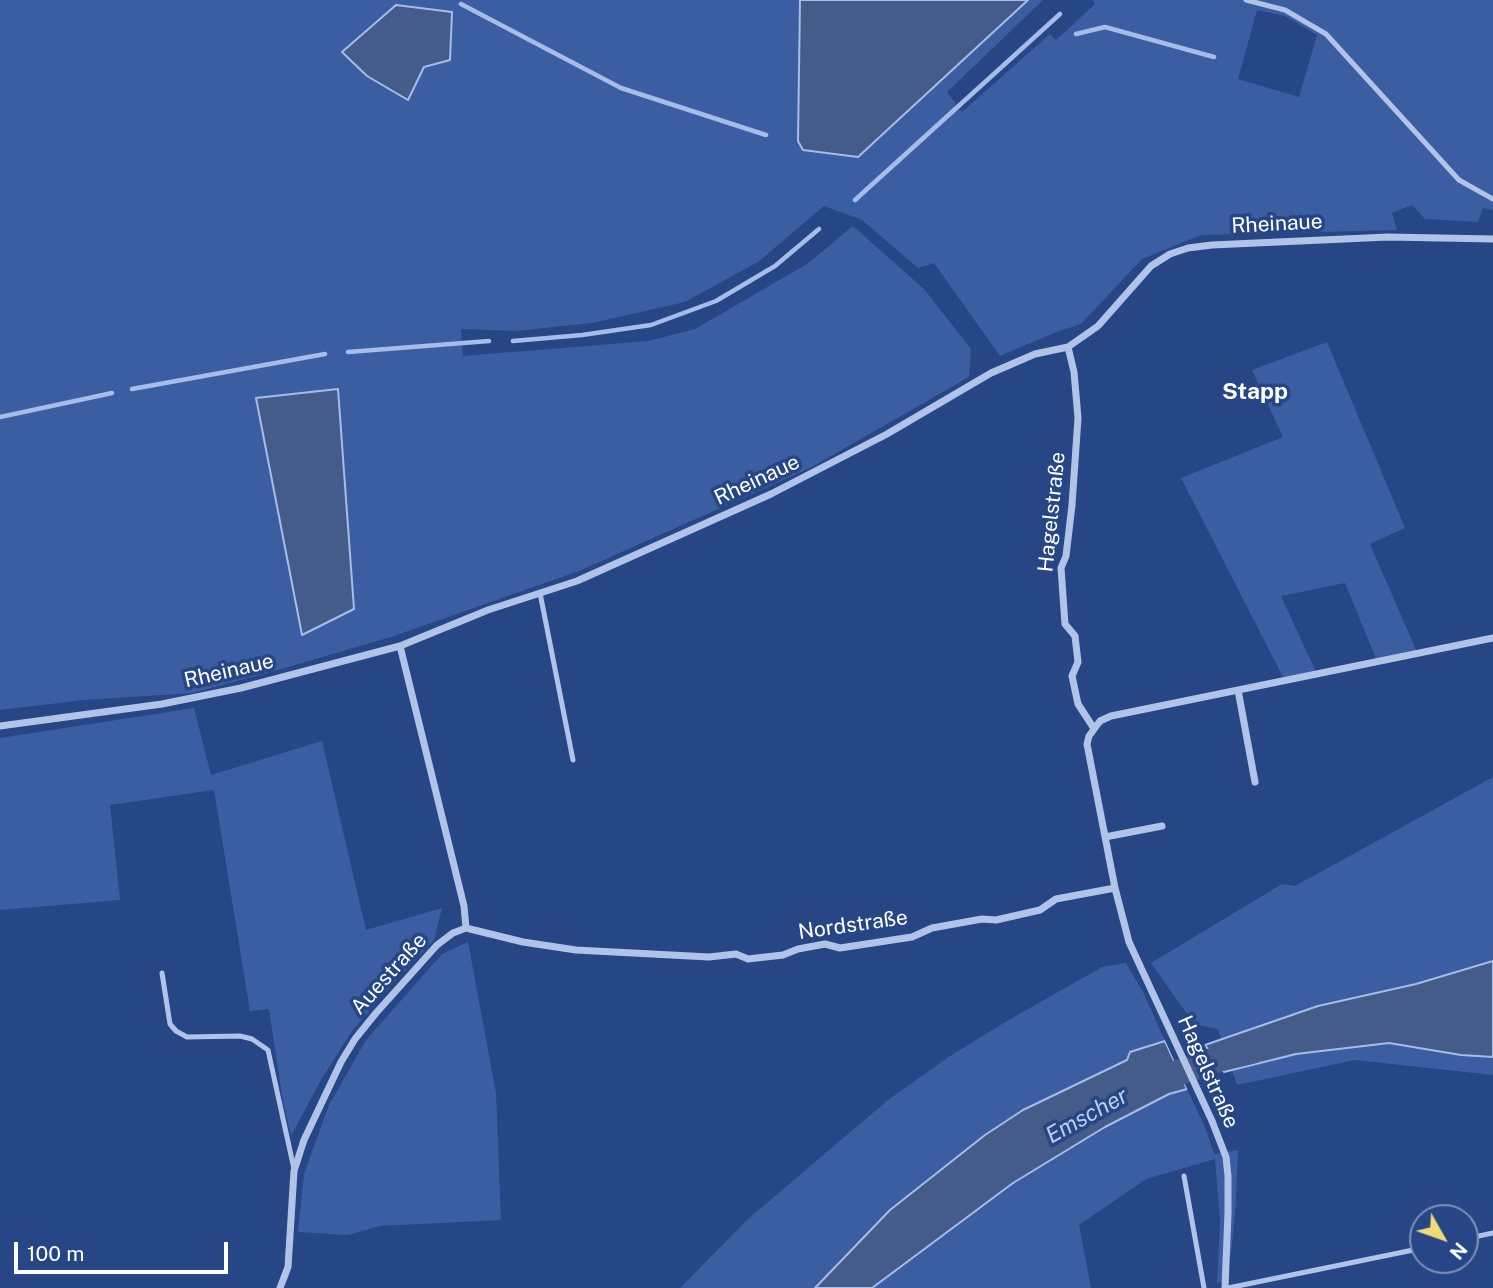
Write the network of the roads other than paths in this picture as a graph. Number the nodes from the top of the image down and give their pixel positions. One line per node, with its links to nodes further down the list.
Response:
1 (1246, 0): 2 (lane)
2 (1493, 199)
3 (1493, 239): 4 (street, Rheinaue)
4 (1068, 347): 5 (street, Rheinaue); 10 (street, Hagelstraße)
5 (540, 593): 7 (street, Rheinaue); 11 (lane)
6 (1493, 638): 8 (street)
7 (400, 646): 9 (street, Rheinaue); 16 (street)
8 (1238, 690): 10 (street); 12 (street)
9 (0, 726)
10 (1093, 727): 14 (street, Hagelstraße)
11 (573, 761)
12 (1255, 782)
13 (1162, 826): 14 (street)
14 (1105, 837): 15 (street, Hagelstraße)
15 (1115, 888): 16 (street, Nordstraße); 23 (street, Hagelstraße)
16 (466, 928): 18 (street, Auestraße)
17 (162, 973): 18 (lane)
18 (294, 1171): 21 (street, Auestraße)
19 (1184, 1176): 22 (lane)
20 (1409, 1251): 23 (lane)
21 (279, 1288)
22 (1205, 1288)
23 (1227, 1288)

